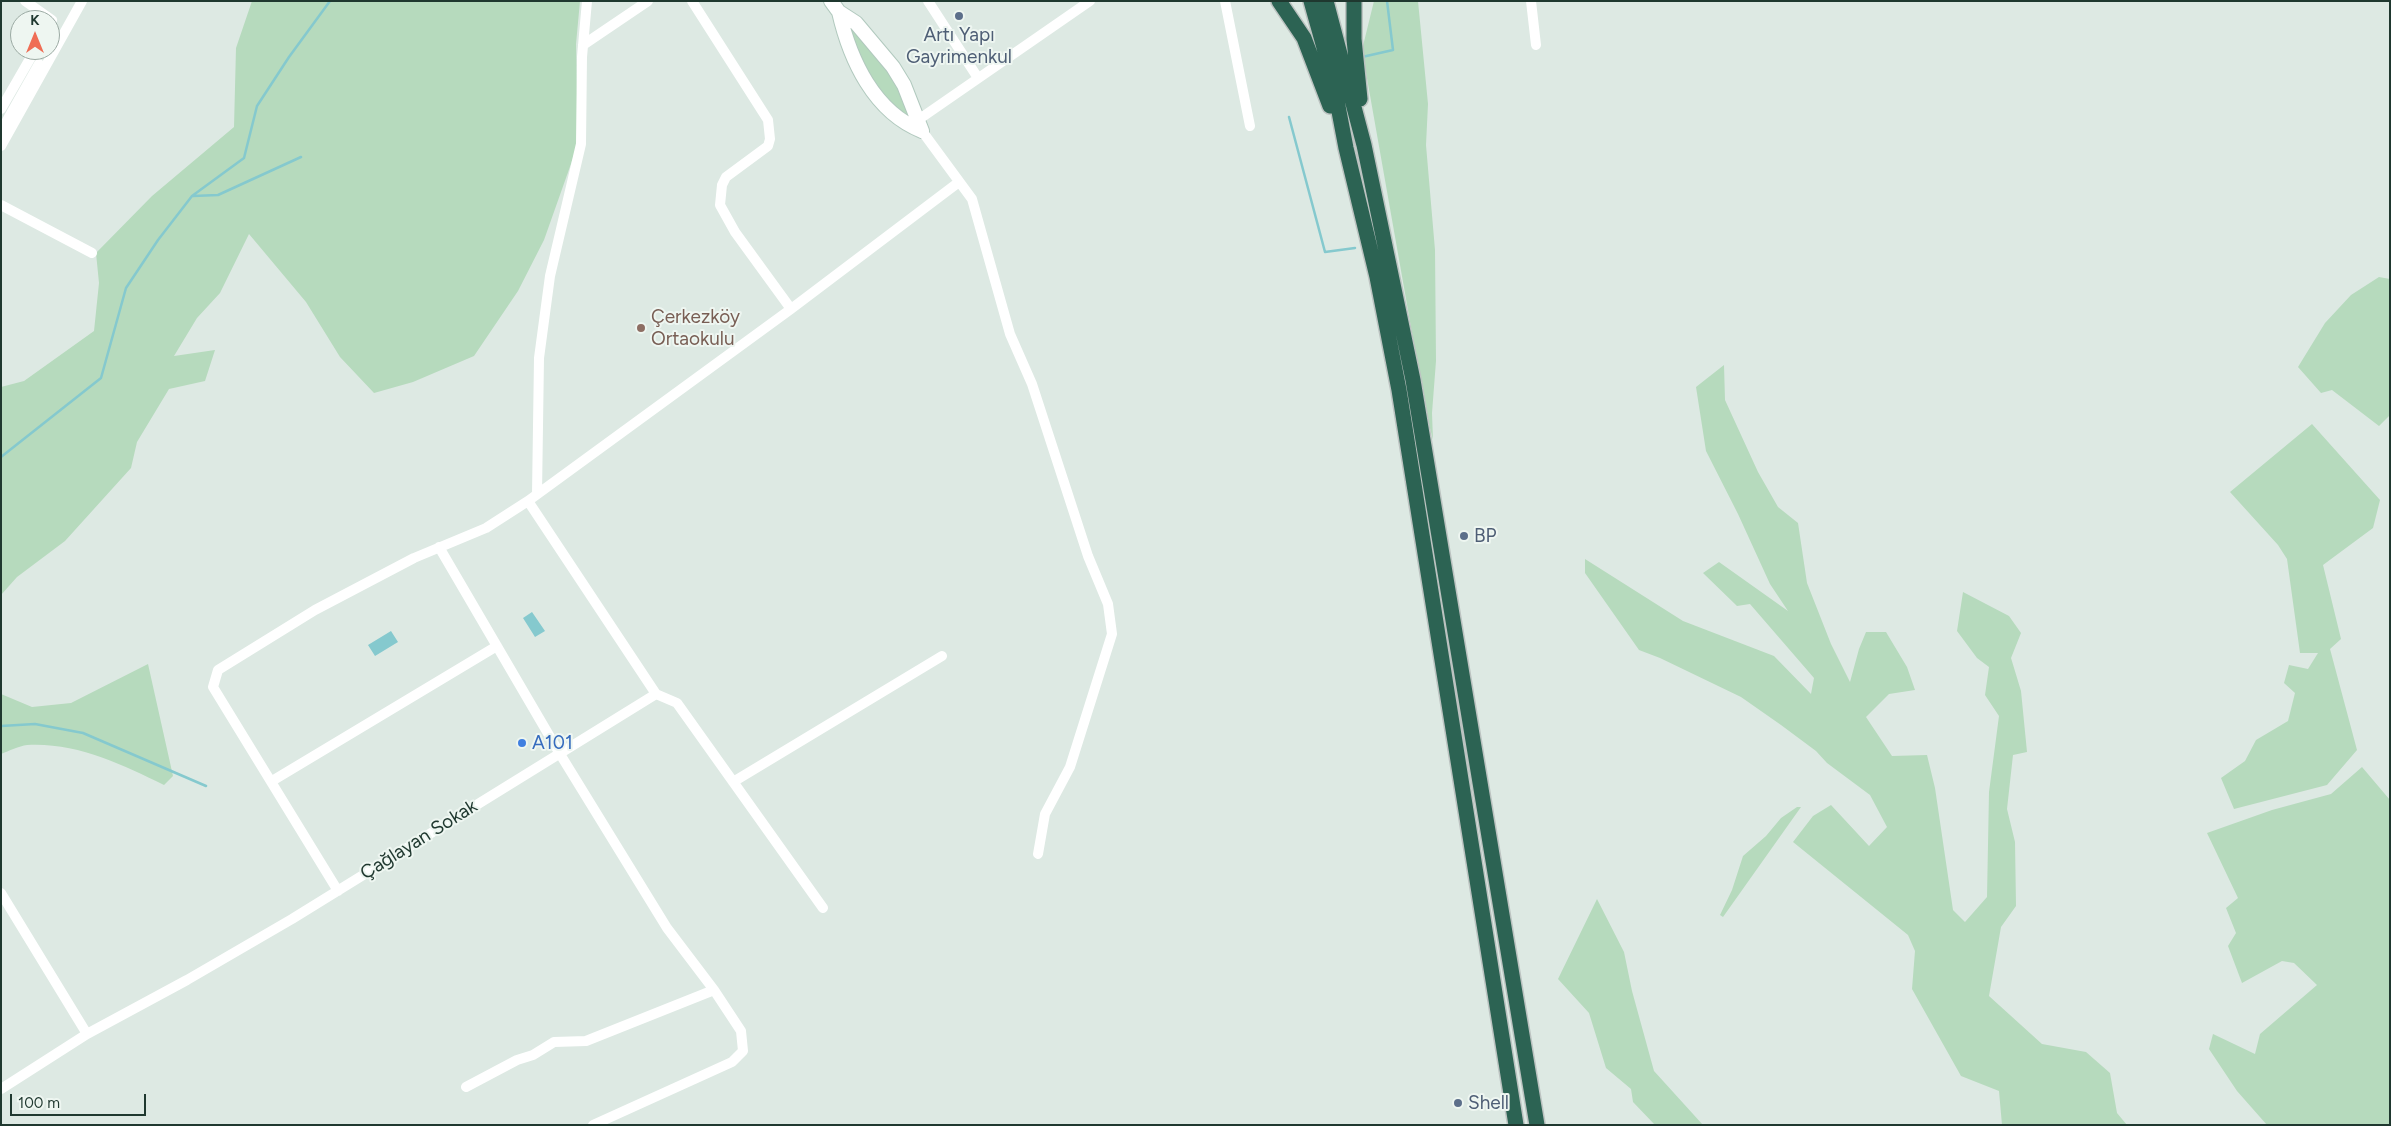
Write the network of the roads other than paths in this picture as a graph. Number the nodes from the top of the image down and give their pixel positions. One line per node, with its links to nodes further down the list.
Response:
1 (25, 1): 17 (street)
2 (74, 1): 19 (street)
3 (82, 1): 30 (street)
4 (587, 1): 20 (street)
5 (648, 1): 20 (street)
6 (692, 1): 35 (street)
7 (928, 1): 24 (street)
8 (1070, 1): 18 (street)
9 (1090, 1): 18 (street)
10 (1225, 1): 27 (street)
11 (1279, 1): 31 (highway)
12 (1311, 1): 31 (highway)
13 (1326, 1): 29 (highway)
14 (1354, 1): 29 (highway)
15 (1531, 1): 21 (street)
16 (835, 7): 26 (street); 26 (street)
17 (38, 10)
18 (1076, 11): 24 (street)
19 (60, 26)
20 (583, 45): 38 (street)
21 (1536, 45)
22 (29, 60): 25 (street)
23 (41, 60): 28 (street)
24 (978, 78): 26 (street)
25 (1, 109)
26 (920, 125): 32 (street)
27 (1250, 126)
28 (1, 131)
29 (1364, 145): 57 (highway)
30 (1, 146)
31 (1346, 148): 56 (highway)
32 (959, 182): 35 (street); 47 (street)
33 (1, 205): 34 (street)
34 (92, 253)
35 (791, 309): 36 (street)
36 (633, 423): 37 (street); 38 (street)
37 (640, 433)
38 (537, 494): 39 (street)
39 (528, 501): 40 (street); 43 (street)
40 (439, 547): 41 (street); 45 (street)
41 (497, 646): 44 (street); 45 (street)
42 (942, 656): 46 (street)
43 (656, 694): 44 (street, Çağlayan Sokak); 46 (street)
44 (560, 754): 48 (street, Çağlayan Sokak); 51 (street)
45 (272, 781): 48 (street)
46 (733, 782): 50 (street)
47 (1038, 854)
48 (338, 891): 52 (street, Çağlayan Sokak)
49 (1, 893): 52 (street)
50 (823, 908)
51 (714, 990): 53 (street); 55 (street)
52 (86, 1034): 54 (street, Çağlayan Sokak)
53 (466, 1087)
54 (1, 1089)
55 (593, 1125)
56 (1516, 1125)
57 (1537, 1125)

